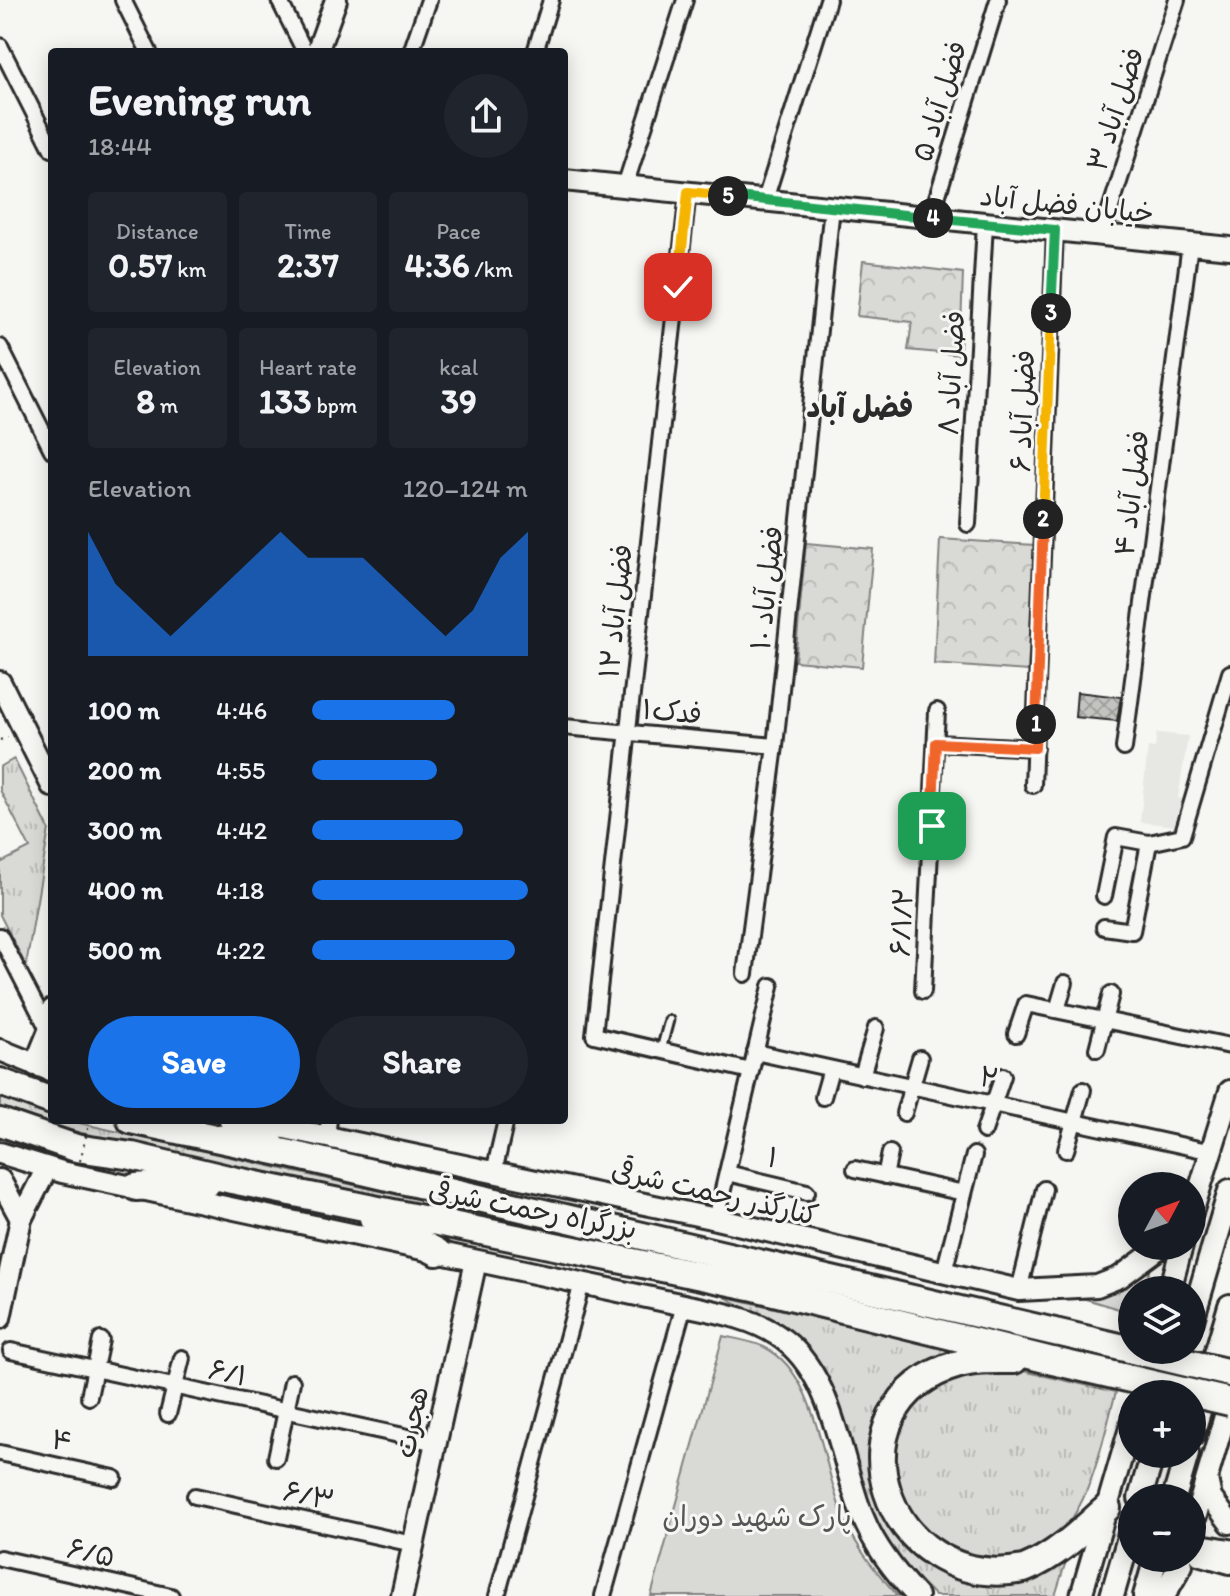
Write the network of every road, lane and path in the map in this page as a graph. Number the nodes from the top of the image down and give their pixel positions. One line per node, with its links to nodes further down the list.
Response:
1 (123, 0): 11 (street)
2 (279, 0): 12 (street)
3 (336, 0): 13 (main road)
4 (429, 0): 14 (street)
5 (551, 0): 15 (street)
6 (685, 0): 18 (street)
7 (828, 0): 20 (street)
8 (998, 0): 22 (street, فضل آباد ۵)
9 (1177, 0): 25 (street, فضل آباد ۳)
10 (0, 46): 16 (street)
11 (147, 48)
12 (303, 48)
13 (318, 48)
14 (412, 48)
15 (536, 48)
16 (48, 141)
17 (568, 181): 18 (main road, خیابان فضل آباد)
18 (625, 186): 19 (main road, خیابان فضل آباد)
19 (688, 192): 20 (main road, خیابان فضل آباد); 35 (street, فضل آباد ۱۲)
20 (765, 200): 21 (main road, خیابان فضل آباد)
21 (832, 207): 22 (main road, خیابان فضل آباد); 37 (street, فضل آباد ۱۰)
22 (931, 217): 23 (main road, خیابان فضل آباد)
23 (985, 224): 24 (main road, خیابان فضل آباد); 30 (street, فضل آباد ۸)
24 (1055, 230): 25 (main road, خیابان فضل آباد); 38 (street, فضل آباد ۶)
25 (1102, 235): 26 (main road, خیابان فضل آباد)
26 (1190, 244): 27 (main road, خیابان فضل آباد); 39 (street, فضل آباد ۴)
27 (1230, 248)
28 (0, 347): 29 (street)
29 (48, 442)
30 (968, 524)
31 (1230, 673): 42 (street)
32 (0, 682): 40 (main road)
33 (937, 711): 36 (street, ۶/۱/۲)
34 (568, 727): 35 (street, فدک۱)
35 (628, 733): 37 (street, فدک۱); 61 (street, فضل آباد ۱۲)
36 (936, 743): 38 (street); 49 (street, ۶/۱/۲)
37 (775, 746): 46 (street, فضل آباد ۱۰)
38 (1035, 748): 41 (street, فضل آباد ۶)
39 (1124, 748)
40 (48, 778)
41 (1033, 785)
42 (1149, 843): 43 (street); 44 (street)
43 (1104, 896)
44 (1104, 927)
45 (0, 936): 52 (street)
46 (745, 974)
47 (1065, 983): 51 (street)
48 (771, 986): 62 (street)
49 (923, 991)
50 (1111, 994): 54 (street)
51 (1057, 1010): 54 (street); 56 (street)
52 (48, 1015)
53 (669, 1020): 61 (lane)
54 (1104, 1020): 58 (street); 59 (street)
55 (876, 1028): 67 (street)
56 (1016, 1034)
57 (48, 1041): 64 (main road)
58 (1230, 1046)
59 (1097, 1049)
60 (0, 1050): 64 (main road)
61 (661, 1050): 66 (street)
62 (755, 1052): 65 (street, ۲); 66 (street)
63 (920, 1058): 70 (street)
64 (44, 1068)
65 (831, 1069): 67 (street, ۲); 73 (street)
66 (751, 1071): 97 (street)
67 (862, 1076): 70 (street, ۲)
68 (1003, 1076): 75 (street)
69 (0, 1082): 74 (highway)
70 (911, 1086): 75 (street, ۲); 76 (street)
71 (1083, 1090): 78 (street)
72 (1230, 1091): 87 (main road)
73 (823, 1097)
74 (48, 1100)
75 (993, 1104): 78 (street, ۲); 85 (street)
76 (904, 1113)
77 (0, 1122): 100 (highway, بزرگراه رحمت شرقی)
78 (1074, 1122): 86 (street); 87 (street, ۲)
79 (89, 1124): 92 (path, bridge)
80 (150, 1124): 90 (highway, بزرگراه رحمت شرقی)
81 (240, 1124): 90 (highway)
82 (288, 1124): 84 (main road, کنارگذر رحمت شرقی)
83 (505, 1124): 95 (street)
84 (328, 1128): 95 (main road, کنارگذر رحمت شرقی)
85 (984, 1131)
86 (1066, 1150)
87 (1212, 1152): 96 (main road)
88 (0, 1153): 93 (main road)
89 (890, 1153): 98 (street)
90 (290, 1154): 120 (highway, بزرگراه رحمت شرقی)
91 (974, 1155): 105 (street)
92 (80, 1161)
93 (47, 1168): 101 (main road); 107 (main road)
94 (855, 1169): 98 (street)
95 (494, 1172): 108 (main road, کنارگذر رحمت شرقی)
96 (1205, 1172)
97 (727, 1173): 104 (street, ۱); 108 (street)
98 (885, 1176): 105 (street)
99 (0, 1180): 107 (main road)
100 (232, 1180): 101 (highway); 106 (highway, بزرگراه رحمت شرقی)
101 (136, 1187): 109 (main road)
102 (1044, 1189): 115 (street)
103 (1230, 1191): 113 (main road)
104 (807, 1192)
105 (964, 1193): 112 (street)
106 (349, 1204): 109 (highway); 123 (highway, بزرگراه رحمت شرقی)
107 (21, 1219): 118 (main road)
108 (716, 1219): 112 (main road, کنارگذر رحمت شرقی)
109 (437, 1252): 111 (main road)
110 (1143, 1260): 115 (main road, کنارگذر رحمت شرقی)
111 (476, 1261): 114 (main road); 134 (main road, هجرت)
112 (944, 1272): 115 (main road, کنارگذر رحمت شرقی)
113 (1205, 1276)
114 (582, 1283): 116 (main road); 156 (street)
115 (1019, 1290)
116 (684, 1305): 157 (street); 158 (main road)
117 (1230, 1306): 129 (main road)
118 (0, 1318)
119 (101, 1340): 125 (street)
120 (1118, 1347)
121 (11, 1351): 125 (street, ۶/۱)
122 (182, 1358): 128 (street)
123 (1053, 1361): 131 (highway, bridge); 142 (highway)
124 (1192, 1364): 126 (highway, بزرگراه رحمت شرقی, bridge)
125 (94, 1370): 128 (street, ۶/۱); 130 (street)
126 (1230, 1373)
127 (292, 1382): 132 (street)
128 (174, 1387): 132 (street, ۶/۱); 133 (street)
129 (1206, 1387)
130 (89, 1397)
131 (1230, 1400): 139 (main road)
132 (286, 1411): 134 (street, ۶/۱); 136 (street)
133 (168, 1414)
134 (436, 1443): 144 (main road, هجرت)
135 (0, 1453): 138 (street, ۴)
136 (276, 1458)
137 (1118, 1468): 142 (main road)
138 (114, 1478)
139 (1207, 1479): 140 (main road); 143 (main road)
140 (1206, 1484)
141 (195, 1496): 144 (street, ۶/۳)
142 (1107, 1508): 159 (main road)
143 (1230, 1523)
144 (413, 1544): 155 (main road, هجرت)
145 (1206, 1546): 146 (main road)
146 (1230, 1550)
147 (0, 1558): 154 (street, ۶/۵)
148 (1206, 1561): 149 (street)
149 (1230, 1566)
150 (1119, 1572): 160 (main road)
151 (1152, 1572): 161 (main road)
152 (1179, 1572): 162 (main road)
153 (1182, 1572): 163 (main road)
154 (171, 1596)
155 (402, 1596)
156 (497, 1596)
157 (603, 1596)
158 (917, 1596)
159 (1081, 1596)
160 (1112, 1596)
161 (1145, 1596)
162 (1163, 1596)
163 (1171, 1596)

